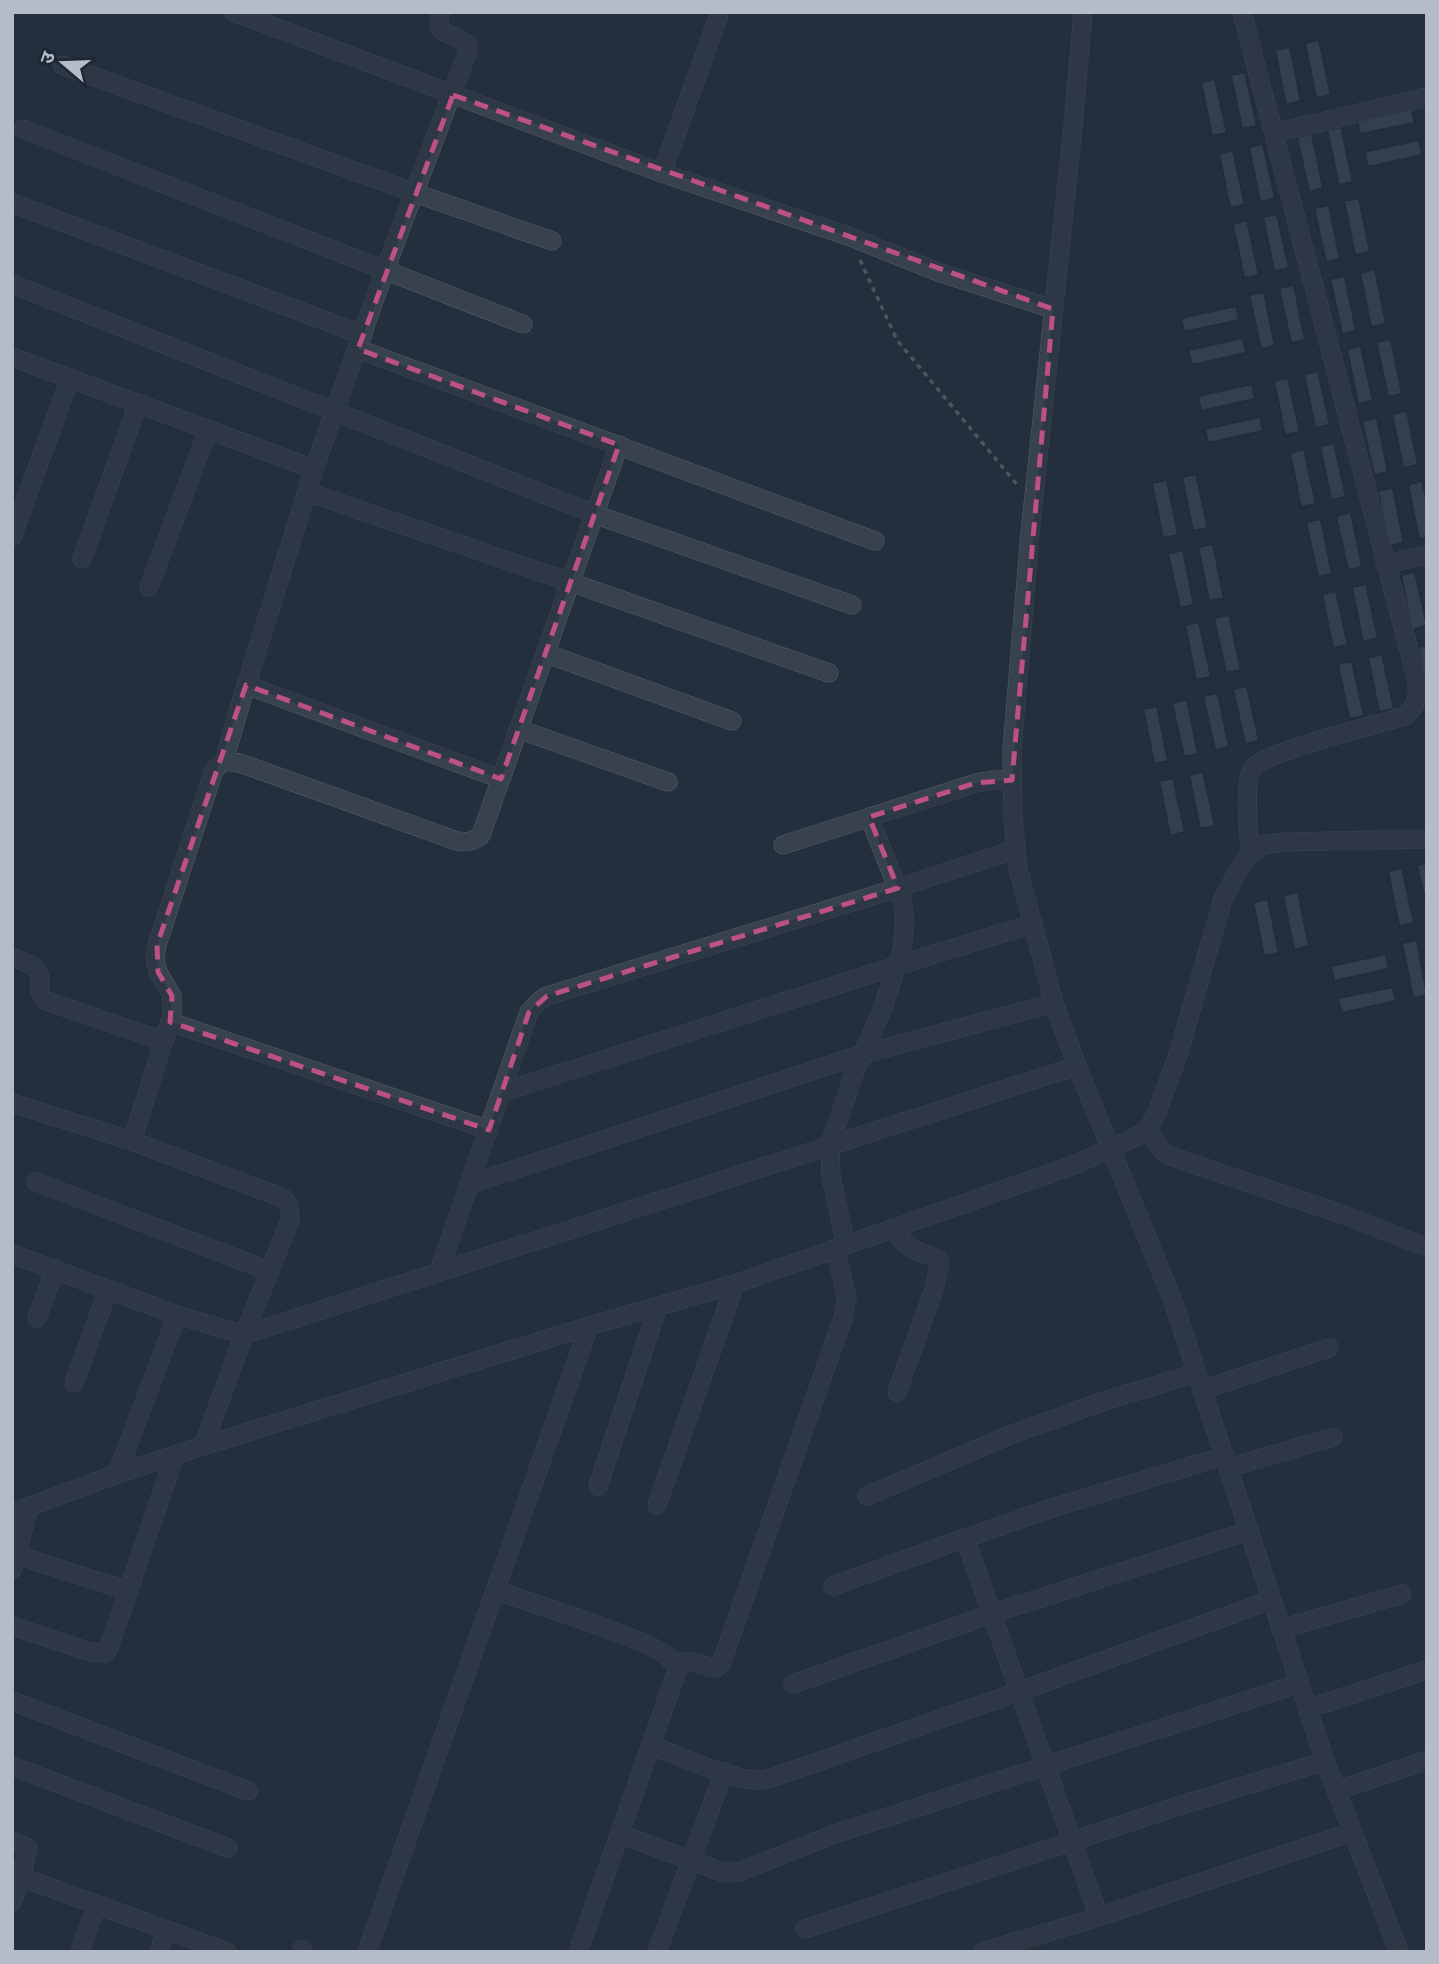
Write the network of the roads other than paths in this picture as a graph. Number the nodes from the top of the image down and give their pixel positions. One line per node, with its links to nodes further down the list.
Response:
1 (234, 12): 7 (street)
2 (441, 12): 7 (street)
3 (720, 12): 11 (street)
4 (1083, 12): 17 (street)
5 (1242, 12): 10 (street)
6 (62, 65): 12 (street)
7 (453, 95): 11 (street); 12 (street)
8 (1427, 97): 10 (street)
9 (23, 129): 15 (street)
10 (1273, 133): 33 (street)
11 (662, 173): 17 (street)
12 (415, 193): 14 (street); 15 (street)
13 (12, 203): 19 (street)
14 (552, 241)
15 (385, 270): 18 (street); 19 (street)
16 (12, 284): 23 (street)
17 (1053, 309): 44 (street)
18 (523, 324)
19 (360, 342): 23 (street); 25 (street)
20 (12, 357): 21 (street)
21 (70, 378): 22 (street); 29 (street)
22 (138, 404): 24 (street); 32 (street)
23 (335, 412): 26 (street); 28 (street)
24 (208, 430): 26 (street); 35 (street)
25 (619, 445): 28 (street); 30 (street)
26 (314, 469): 27 (street)
27 (307, 492): 34 (street); 39 (street)
28 (594, 514): 34 (street); 36 (street)
29 (12, 537)
30 (875, 541)
31 (1427, 555): 33 (street)
32 (82, 559)
33 (1385, 564): 50 (street)
34 (570, 582): 37 (street); 38 (street)
35 (149, 587)
36 (852, 605)
37 (545, 653): 40 (street); 41 (street)
38 (829, 673)
39 (246, 685): 42 (street); 43 (street)
40 (732, 721)
41 (518, 729): 43 (street); 45 (street)
42 (224, 761): 43 (street); 56 (street)
43 (500, 779)
44 (1012, 780): 46 (street); 49 (street)
45 (668, 782)
46 (869, 817): 48 (street); 51 (street)
47 (1427, 839): 50 (street)
48 (783, 845)
49 (1016, 849): 51 (street); 52 (street)
50 (1250, 854): 62 (street)
51 (898, 888): 54 (street); 60 (street)
52 (1032, 924): 54 (street); 55 (street)
53 (12, 957): 57 (street)
54 (897, 964): 58 (street); 60 (street)
55 (1054, 1003): 58 (street); 59 (street)
56 (170, 1022): 57 (street); 63 (street)
57 (164, 1041): 64 (street)
58 (863, 1054): 65 (street); 68 (street)
59 (1077, 1066): 65 (street); 66 (street)
60 (502, 1093): 63 (street)
61 (12, 1103): 64 (street)
62 (1149, 1129): 66 (street); 71 (street)
63 (489, 1130): 68 (street)
64 (132, 1141): 74 (street)
65 (830, 1144): 70 (street); 75 (street)
66 (1111, 1149): 69 (street); 84 (street)
67 (36, 1182): 74 (street)
68 (470, 1184): 75 (street)
69 (893, 1228): 70 (street); 86 (street)
70 (841, 1246): 76 (street); 107 (street)
71 (1423, 1246)
72 (12, 1254): 73 (street)
73 (55, 1269): 77 (street); 80 (street)
74 (270, 1271): 82 (street)
75 (439, 1272): 82 (street)
76 (735, 1284): 78 (street); 94 (street)
77 (108, 1290): 79 (street); 85 (street)
78 (658, 1307): 81 (street); 92 (street)
79 (177, 1315): 82 (street); 91 (street)
80 (37, 1318)
81 (589, 1326): 88 (street); 100 (street)
82 (244, 1335): 88 (street)
83 (1329, 1348): 84 (street)
84 (1199, 1381): 90 (street); 93 (street)
85 (74, 1383)
86 (897, 1392)
87 (1333, 1437): 90 (street)
88 (204, 1446): 89 (street)
89 (175, 1455): 91 (street); 101 (street)
90 (1226, 1462): 96 (street); 97 (street)
91 (117, 1474): 95 (street)
92 (598, 1486)
93 (867, 1496)
94 (657, 1505)
95 (21, 1510): 98 (street)
96 (1249, 1531): 103 (street); 104 (street)
97 (965, 1538): 99 (street); 104 (street)
98 (15, 1562): 101 (street)
99 (832, 1586)
100 (495, 1590): 107 (street); 137 (street)
101 (128, 1591): 105 (street)
102 (1402, 1594): 106 (street)
103 (1272, 1600): 106 (street); 111 (street)
104 (991, 1614): 109 (street); 111 (street)
105 (12, 1626)
106 (1281, 1629): 110 (street)
107 (678, 1668): 114 (street)
108 (1426, 1670): 113 (street)
109 (793, 1684)
110 (1298, 1684): 113 (street); 118 (street)
111 (1018, 1692): 118 (street); 119 (street)
112 (12, 1701): 120 (street)
113 (1307, 1709): 116 (street)
114 (651, 1745): 119 (street); 123 (street)
115 (1427, 1760): 121 (street)
116 (1325, 1761): 121 (street); 125 (street)
117 (12, 1766): 126 (street)
118 (1046, 1766): 125 (street); 127 (street)
119 (724, 1772): 127 (street)
120 (248, 1791)
121 (1336, 1791): 122 (street)
122 (1352, 1832): 131 (street); 141 (street)
123 (620, 1834): 127 (street); 138 (street)
124 (12, 1841): 128 (street)
125 (1073, 1842): 131 (street); 132 (street)
126 (228, 1848)
127 (690, 1861): 139 (street)
128 (21, 1877): 129 (street); 130 (street)
129 (12, 1902)
130 (96, 1906): 133 (street); 134 (street)
131 (1099, 1917): 140 (street)
132 (805, 1929)
133 (166, 1931): 135 (street); 136 (street)
134 (80, 1952)
135 (159, 1952)
136 (227, 1952)
137 (367, 1952)
138 (578, 1952)
139 (657, 1952)
140 (982, 1952)
141 (1399, 1952)

